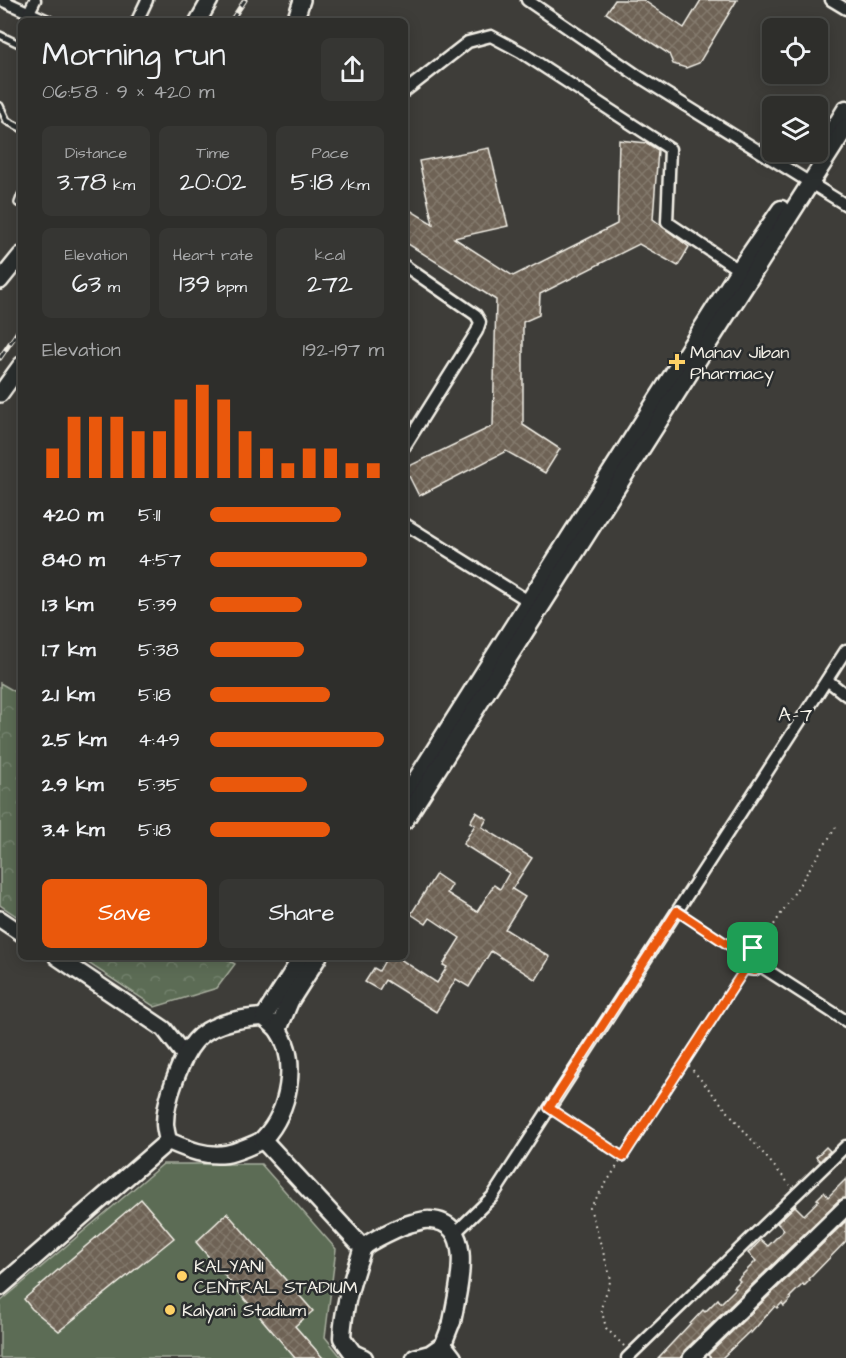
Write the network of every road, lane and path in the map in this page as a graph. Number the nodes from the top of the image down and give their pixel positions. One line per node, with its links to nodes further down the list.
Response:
1 (1, 0): 9 (street)
2 (34, 0): 9 (street)
3 (147, 0): 11 (street)
4 (210, 0): 12 (street)
5 (302, 0): 13 (street)
6 (527, 0): 23 (street)
7 (831, 0): 8 (street)
8 (846, 9)
9 (29, 12): 10 (street)
10 (42, 18)
11 (138, 18)
12 (200, 18)
13 (296, 18)
14 (0, 35): 15 (lane)
15 (18, 44)
16 (408, 89): 27 (street)
17 (0, 106): 19 (lane)
18 (846, 109): 23 (main road)
19 (7, 121): 20 (lane); 21 (lane)
20 (0, 124)
21 (18, 126)
22 (846, 127): 23 (main road)
23 (805, 181): 24 (street); 27 (main road); 37 (main road)
24 (846, 205)
25 (18, 259): 28 (street)
26 (408, 268): 31 (street)
27 (739, 270): 33 (main road)
28 (0, 281)
29 (18, 369): 30 (street)
30 (0, 394)
31 (408, 441)
32 (408, 526): 33 (street)
33 (530, 602): 37 (main road)
34 (846, 650): 35 (street)
35 (827, 680): 36 (street); 40 (street)
36 (846, 695)
37 (412, 788): 38 (main road)
38 (408, 806)
39 (836, 827): 43 (path)
40 (677, 911): 44 (lane); 57 (street)
41 (0, 919): 42 (street)
42 (18, 931)
43 (758, 950): 44 (lane); 48 (lane)
44 (742, 954): 49 (lane)
45 (61, 960): 52 (street)
46 (300, 960): 50 (main road)
47 (316, 960): 53 (main road)
48 (762, 966): 49 (lane); 51 (street)
49 (745, 969): 56 (path)
50 (264, 1017): 53 (main road); 54 (main road)
51 (846, 1021)
52 (164, 1029): 54 (street); 55 (street)
53 (278, 1030): 58 (main road)
54 (196, 1040): 55 (main road)
55 (185, 1056): 59 (main road)
56 (685, 1061): 61 (path); 62 (path)
57 (549, 1108): 61 (path); 64 (street)
58 (263, 1140): 59 (main road); 65 (main road)
59 (168, 1141): 66 (main road)
60 (846, 1146): 62 (street)
61 (623, 1157): 69 (path)
62 (796, 1193): 69 (street)
63 (846, 1207): 72 (street)
64 (454, 1233): 65 (main road); 67 (main road)
65 (363, 1248): 70 (main road)
66 (0, 1287)
67 (452, 1322): 68 (street)
68 (448, 1351): 71 (main road)
69 (629, 1356)
70 (364, 1358)
71 (415, 1358)
72 (692, 1358)

